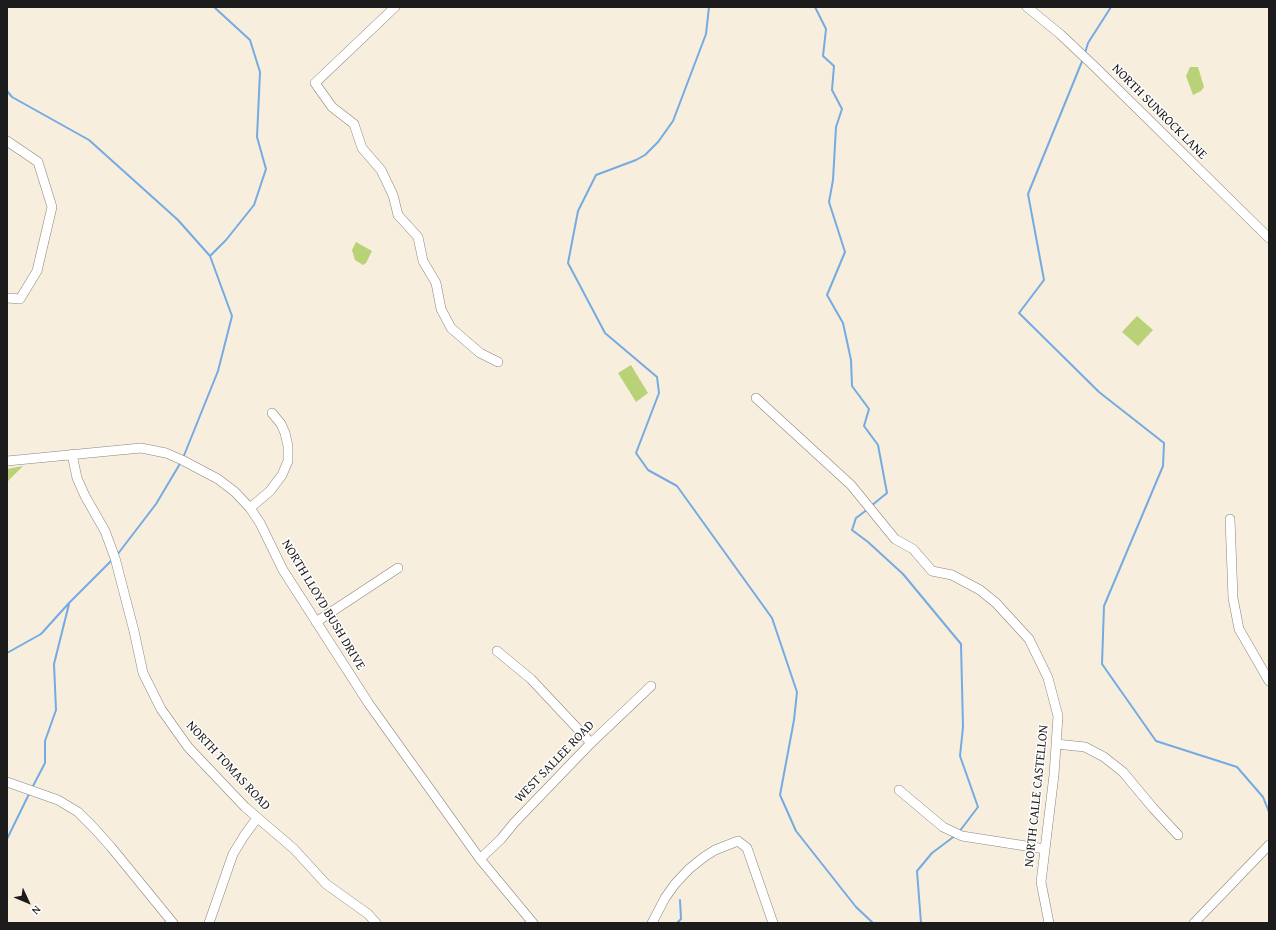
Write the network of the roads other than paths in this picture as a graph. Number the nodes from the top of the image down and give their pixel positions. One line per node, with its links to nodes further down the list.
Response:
1 (395, 7): 6 (street)
2 (1027, 7): 4 (street, NORTH SUNROCK LANE)
3 (7, 141): 5 (street)
4 (1269, 238)
5 (7, 298)
6 (498, 362)
7 (756, 398): 19 (street, NORTH CALLE CASTELLON)
8 (272, 413): 11 (street)
9 (72, 454): 10 (street, NORTH LLOYD BUSH DRIVE); 11 (street, NORTH LLOYD BUSH DRIVE); 22 (street, NORTH TOMAS ROAD)
10 (7, 461)
11 (250, 508): 14 (street, NORTH LLOYD BUSH DRIVE)
12 (1230, 519): 16 (street)
13 (398, 568): 14 (street)
14 (316, 622): 26 (street, NORTH LLOYD BUSH DRIVE)
15 (497, 651): 18 (street)
16 (1269, 681)
17 (651, 686): 18 (street, WEST SALLEE ROAD)
18 (591, 743): 26 (street, WEST SALLEE ROAD)
19 (1056, 744): 23 (street); 25 (street, NORTH CALLE CASTELLON)
20 (7, 782): 27 (street)
21 (899, 790): 25 (street)
22 (257, 818): 28 (street); 29 (street, NORTH TOMAS ROAD)
23 (1178, 835)
24 (1269, 845): 34 (street)
25 (1045, 849): 33 (street, NORTH CALLE CASTELLON)
26 (480, 859): 30 (street, NORTH LLOYD BUSH DRIVE)
27 (173, 923)
28 (209, 923)
29 (376, 923)
30 (533, 923)
31 (652, 923): 32 (street)
32 (773, 923)
33 (1049, 923)
34 (1194, 923)

